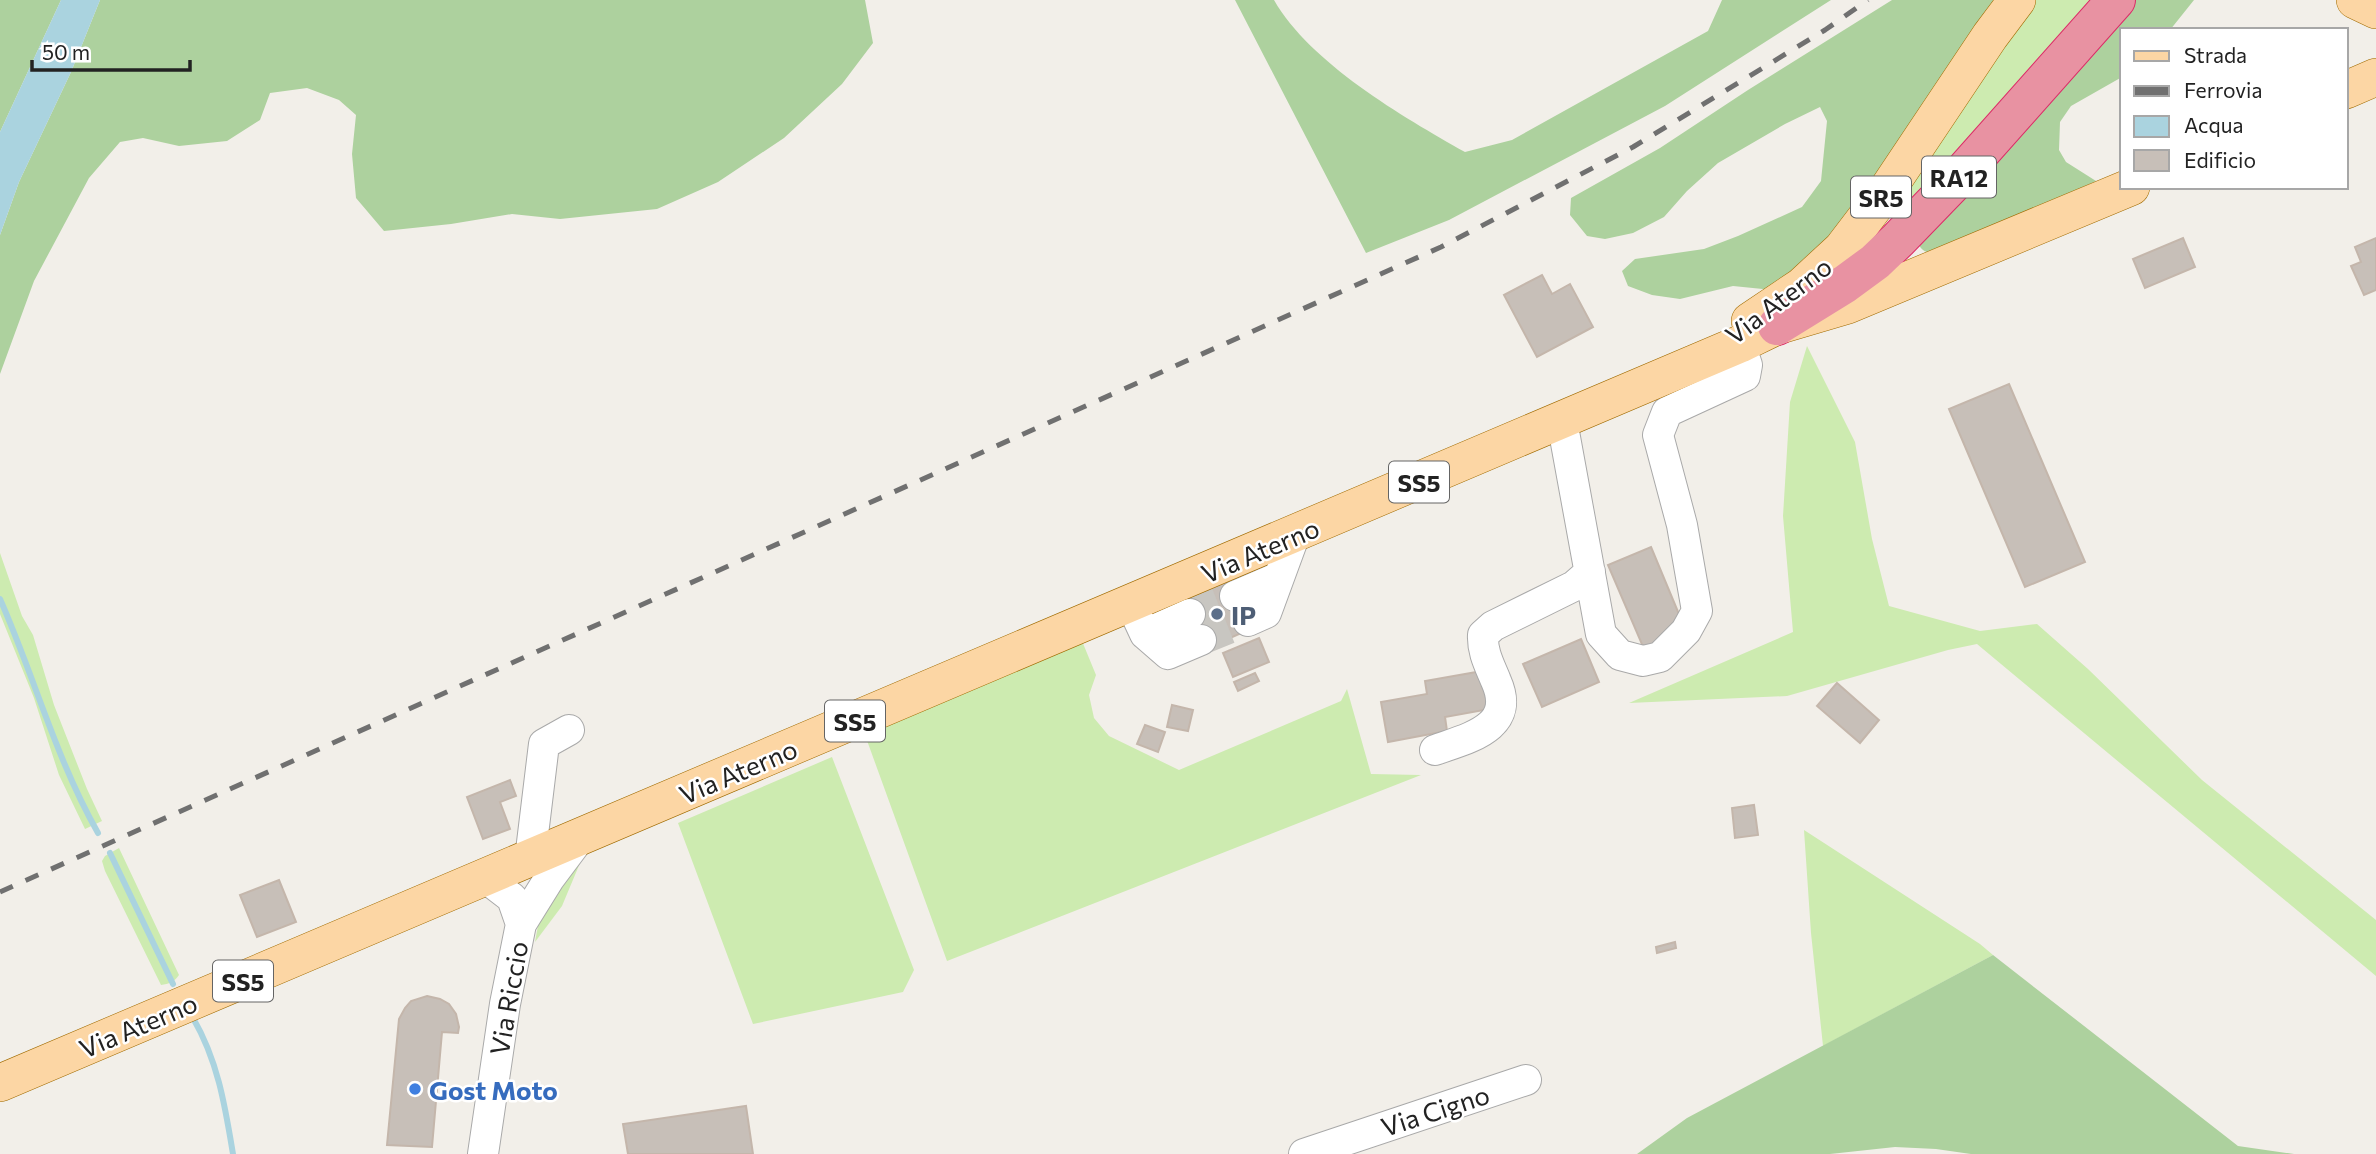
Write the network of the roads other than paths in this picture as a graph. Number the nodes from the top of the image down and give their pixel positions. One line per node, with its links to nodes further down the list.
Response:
1 (2017, 0): 10 (main road, Via Aterno / SR5)
2 (2116, 0): 8 (highway, RA12)
3 (2354, 0): 4 (main road)
4 (2376, 10)
5 (2376, 77): 6 (main road)
6 (2348, 89)
7 (2126, 189): 8 (main road, Via Aterno)
8 (1777, 326): 9 (main road, Via Aterno / SS5)
9 (1740, 344): 10 (main road, Via Aterno / SS5); 13 (lane)
10 (1706, 358): 11 (main road, Via Aterno / SS5)
11 (1562, 421): 12 (main road, Via Aterno / SS5); 13 (lane)
12 (1295, 534): 14 (lane); 15 (main road, Via Aterno / SS5)
13 (1590, 572): 18 (lane)
14 (1241, 608)
15 (1138, 619): 16 (lane); 19 (main road, Via Aterno / SS5)
16 (1196, 627)
17 (569, 730): 20 (lane)
18 (1435, 750)
19 (579, 839): 20 (main road, Via Aterno / SS5); 22 (lane, Via Riccio)
20 (530, 859): 21 (main road, Via Aterno / SS5)
21 (486, 878): 22 (lane, Via Riccio); 24 (main road, Via Aterno / SS5)
22 (521, 924): 25 (lane, Via Riccio)
23 (1526, 1080): 26 (lane, Via Cigno)
24 (0, 1083)
25 (483, 1154)
26 (1304, 1154)

